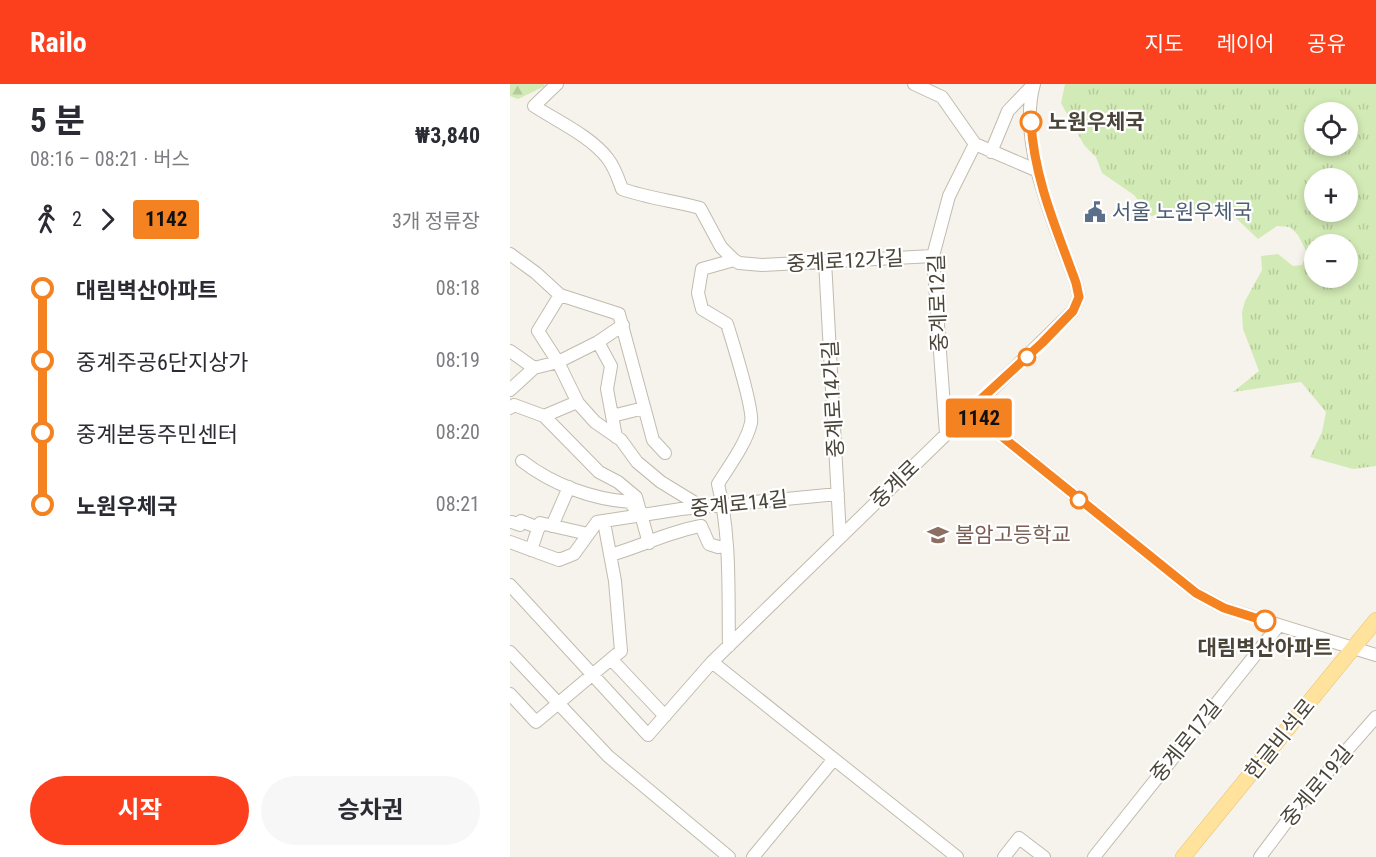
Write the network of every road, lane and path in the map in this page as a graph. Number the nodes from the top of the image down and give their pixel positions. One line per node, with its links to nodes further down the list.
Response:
1 (557, 84): 9 (street)
2 (914, 84): 4 (street)
3 (1034, 84): 5 (street, 중계로); 6 (street, 중계로)
4 (975, 144): 5 (street); 8 (street, 중계로12길)
5 (992, 152): 6 (street)
6 (1038, 171): 21 (street, 중계로)
7 (510, 254): 11 (street)
8 (933, 256): 10 (street, 중계로12가길); 24 (street, 중계로12길)
9 (734, 260): 10 (street, 중계로12가길); 31 (street)
10 (825, 261): 29 (street, 중계로14가길)
11 (560, 295): 12 (street); 15 (street)
12 (623, 325): 13 (street); 20 (street)
13 (598, 342): 15 (street); 23 (street)
14 (510, 351): 16 (street)
15 (558, 362): 16 (street); 18 (street)
16 (534, 368): 17 (street)
17 (510, 390)
18 (577, 402): 22 (street); 25 (street)
19 (511, 403): 22 (street)
20 (644, 408): 23 (street); 26 (street)
21 (969, 410): 24 (street, 중계로); 47 (street)
22 (544, 416): 33 (street)
23 (612, 416): 25 (street)
24 (946, 434): 39 (street, 중계로)
25 (616, 437): 32 (street)
26 (665, 453)
27 (522, 461): 28 (street)
28 (569, 487): 30 (street); 36 (street)
29 (838, 494): 31 (street, 중계로14길); 39 (street, 중계로14가길)
30 (604, 500): 33 (street); 35 (street)
31 (723, 506): 32 (street, 중계로14길); 42 (street)
32 (699, 508): 33 (street, 중계로14길)
33 (640, 516): 35 (street, 중계로14길); 41 (street)
34 (512, 522): 37 (street)
35 (600, 522): 38 (street); 44 (street)
36 (552, 526): 37 (street); 38 (street)
37 (539, 528): 43 (street)
38 (588, 534): 43 (street)
39 (840, 537): 48 (street, 중계로)
40 (510, 542): 43 (street)
41 (649, 543): 42 (street); 44 (street)
42 (727, 546): 48 (street)
43 (531, 550)
44 (610, 555): 52 (street)
45 (510, 585): 54 (street)
46 (1376, 620): 49 (main road, 한글비석로)
47 (1279, 625): 49 (street); 65 (street, 중계로17길)
48 (729, 646): 53 (street, 중계로)
49 (1354, 648): 51 (street); 66 (main road, 한글비석로)
50 (510, 652): 56 (street)
51 (1376, 655)
52 (611, 659): 54 (street); 57 (street)
53 (712, 662): 57 (street, 중계로); 59 (street)
54 (593, 676): 56 (street); 57 (street, 중계로)
55 (510, 694): 56 (street)
56 (559, 704): 60 (street)
57 (664, 716)
58 (1376, 717): 67 (street, 중계로19길)
59 (834, 759): 61 (street); 62 (street)
60 (729, 857)
61 (753, 857)
62 (957, 857)
63 (1004, 857): 64 (street)
64 (1044, 857)
65 (1094, 857)
66 (1183, 857)
67 (1260, 857)

